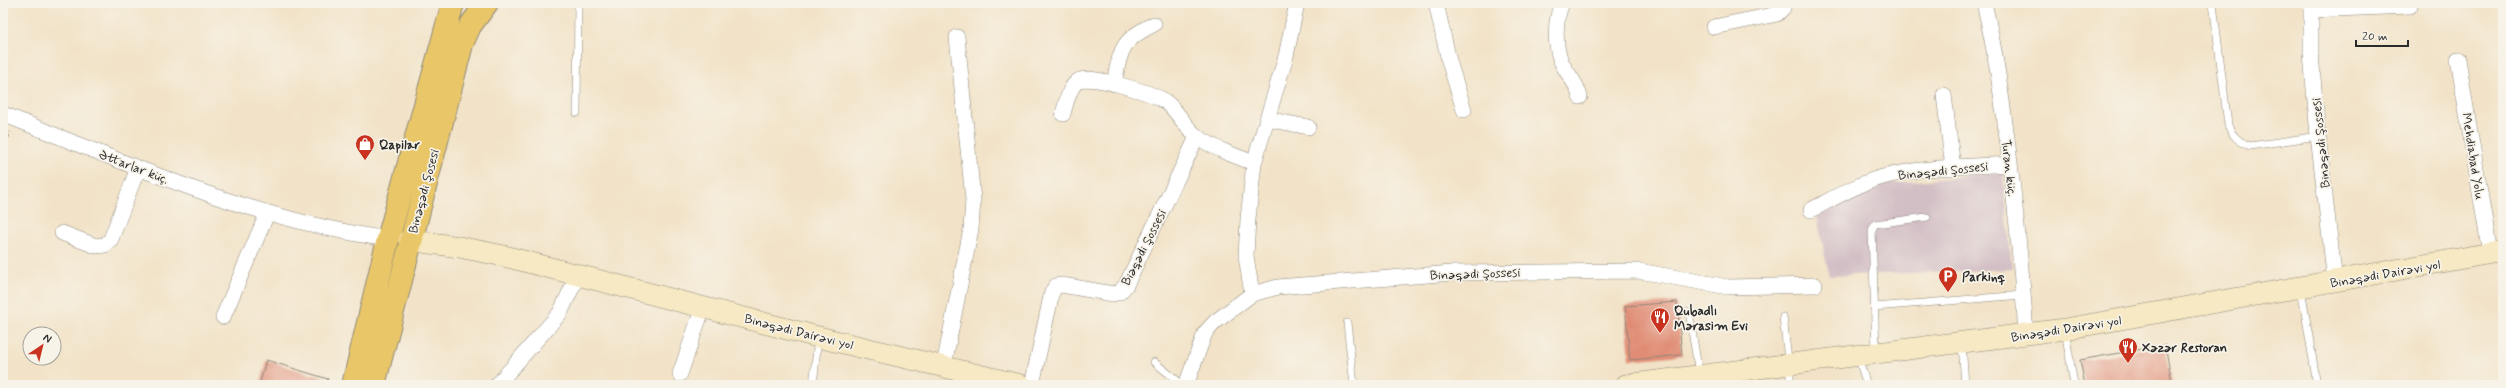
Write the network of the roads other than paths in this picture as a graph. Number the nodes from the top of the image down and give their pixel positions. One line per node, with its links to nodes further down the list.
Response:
1 (452, 3): 35 (main road, Binəqədi şosesi)
2 (487, 3): 36 (main road, Binəqədi şosesi)
3 (578, 3): 20 (lane)
4 (1297, 3): 23 (street)
5 (1436, 3): 19 (street)
6 (1562, 3): 18 (street)
7 (1784, 3): 13 (street)
8 (1984, 3): 28 (street, Turan küç.)
9 (2214, 3): 25 (lane)
10 (2410, 6): 11 (street)
11 (2311, 7): 25 (street, Binəqədi Şossesi)
12 (1154, 24): 16 (street)
13 (1714, 27)
14 (957, 37): 56 (street)
15 (2458, 59): 37 (street, Mehdiabad Yolu)
16 (1114, 84): 22 (street); 26 (street)
17 (1944, 95): 30 (street)
18 (1580, 97)
19 (1464, 110)
20 (577, 113)
21 (3, 114): 29 (street, Əttarlar küç.)
22 (1063, 114)
23 (1267, 119): 24 (street); 27 (street)
24 (1308, 127)
25 (2318, 136): 39 (street, Binəqədi Şossesi)
26 (1197, 137): 27 (street); 65 (street, Biəqədi Şossesi)
27 (1254, 163): 42 (street)
28 (2010, 164): 30 (street, Binəqədi Şossesi); 43 (street, Turan küç.)
29 (138, 168): 32 (street, Əttarlar küç.); 34 (street)
30 (1953, 168): 31 (street, Binəqədi Şossesi)
31 (1811, 210)
32 (267, 214): 35 (street, Əttarlar küç.); 47 (street)
33 (1927, 217): 45 (lane)
34 (62, 233)
35 (388, 239): 36 (main road); 60 (main road, Binəqədi şosesi)
36 (409, 240): 38 (main road, Binəqədi Dairəvi yol); 61 (main road, Binəqədi şosesi)
37 (2496, 252): 39 (main road, Binəqədi Dairəvi yol)
38 (578, 275): 44 (main road, Binəqədi Dairəvi yol); 62 (street)
39 (2335, 282): 41 (main road, Binəqədi Dairəvi yol)
40 (1815, 285): 42 (street, Binəqədi Şossesi)
41 (2301, 288): 50 (main road, Binəqədi Dairəvi yol); 73 (lane)
42 (1252, 294): 66 (street, Binəqədi Şossesi)
43 (2024, 295): 45 (lane); 51 (street, Turan küç.)
44 (703, 307): 52 (main road, Binəqədi Dairəvi yol); 58 (street)
45 (1874, 307): 54 (lane)
46 (1689, 312): 59 (lane)
47 (223, 317)
48 (1783, 317): 57 (lane)
49 (1347, 323): 67 (lane)
50 (2065, 330): 51 (main road, Binəqədi Dairəvi yol); 72 (lane)
51 (2026, 335): 53 (main road, Binəqədi Dairəvi yol)
52 (818, 337): 56 (main road, Binəqədi Dairəvi yol); 63 (lane)
53 (1962, 343): 54 (main road, Binəqədi Dairəvi yol); 71 (lane)
54 (1867, 356): 57 (main road, Binəqədi Dairəvi yol); 70 (lane)
55 (1154, 362): 66 (lane)
56 (944, 365): 64 (main road, Binəqədi Dairəvi yol)
57 (1788, 365): 59 (main road, Binəqədi Dairəvi yol); 69 (lane)
58 (680, 374)
59 (1699, 376): 68 (main road, Binəqədi Dairəvi yol)
60 (353, 385)
61 (374, 385)
62 (496, 385)
63 (813, 385)
64 (1021, 385)
65 (1032, 385)
66 (1185, 385)
67 (1354, 385)
68 (1626, 385)
69 (1791, 385)
70 (1867, 385)
71 (1965, 385)
72 (2074, 385)
73 (2317, 385)

